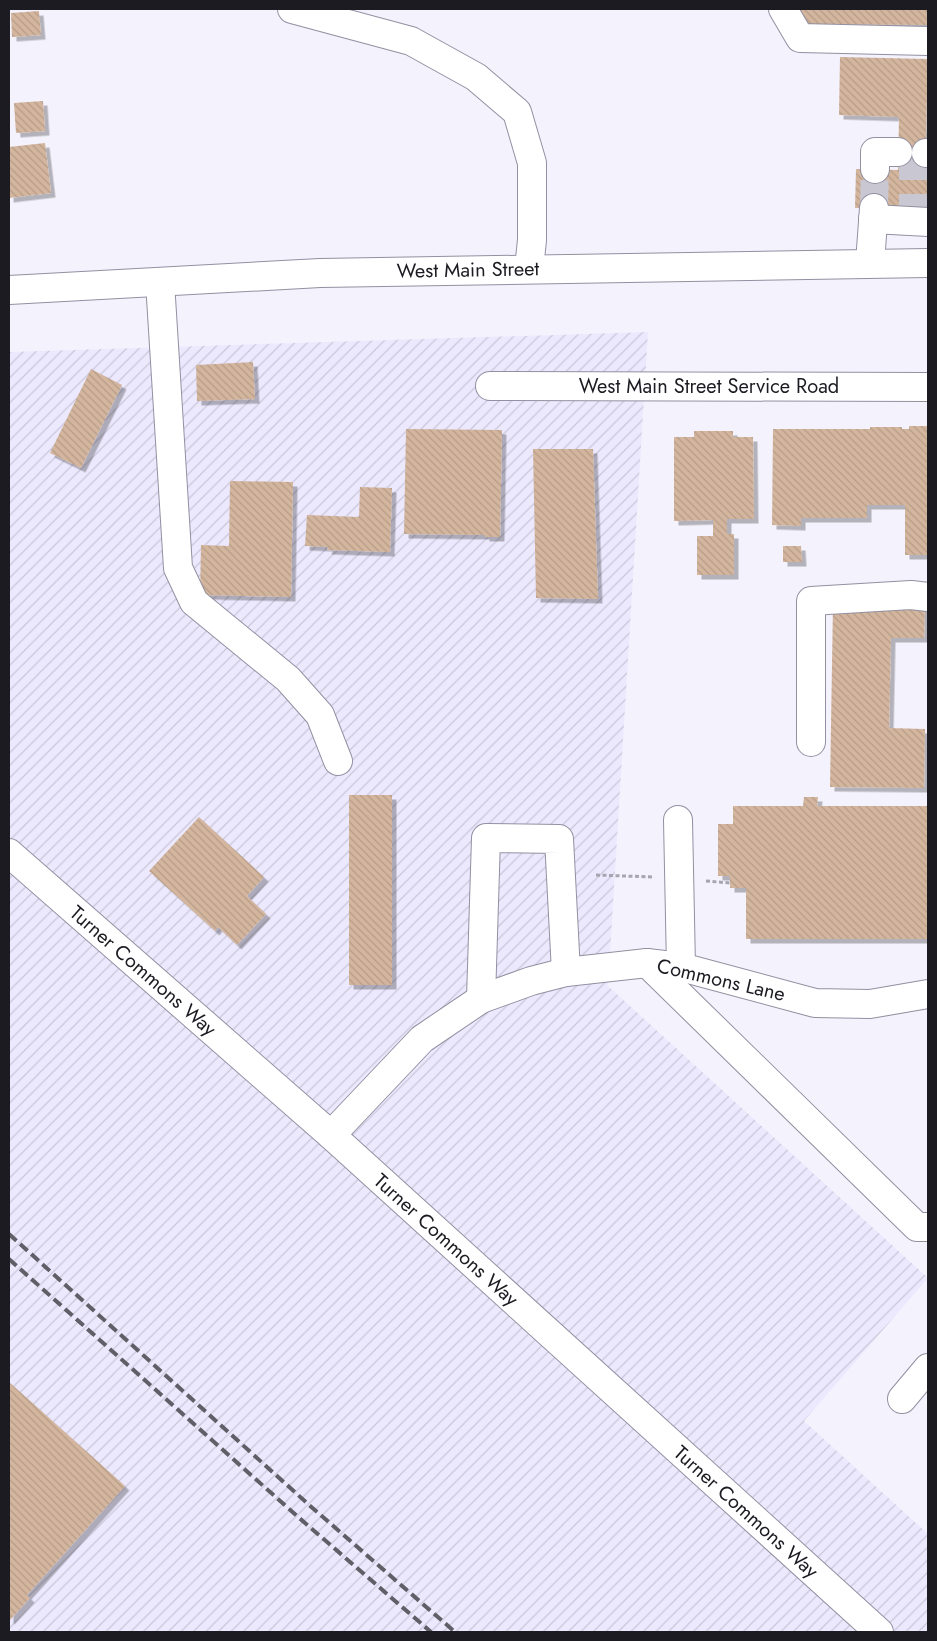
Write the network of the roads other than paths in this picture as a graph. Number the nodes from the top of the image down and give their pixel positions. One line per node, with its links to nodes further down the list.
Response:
1 (292, 9): 9 (main road)
2 (783, 9): 3 (main road)
3 (928, 41)
4 (898, 152): 5 (main road)
5 (875, 169)
6 (918, 218): 7 (main road)
7 (870, 263): 8 (main road, West Main Street); 9 (main road, West Main Street)
8 (928, 263)
9 (529, 269): 10 (main road, West Main Street)
10 (160, 282): 11 (main road, West Main Street); 16 (main road)
11 (9, 290)
12 (490, 386): 13 (main road, West Main Street Service Road)
13 (928, 387)
14 (928, 598): 15 (main road)
15 (811, 742)
16 (338, 760)
17 (678, 820): 20 (main road)
18 (9, 853): 24 (main road, Turner Commons Way)
19 (647, 963): 20 (main road, Commons Lane); 21 (main road, Commons Lane); 25 (main road)
20 (681, 967): 22 (main road, Commons Lane)
21 (566, 972): 23 (main road, Commons Lane); 23 (main road)
22 (928, 994)
23 (481, 999): 24 (main road, Commons Lane)
24 (331, 1135): 28 (main road, Turner Commons Way)
25 (928, 1227)
26 (928, 1368): 27 (main road)
27 (902, 1399)
28 (879, 1632)

